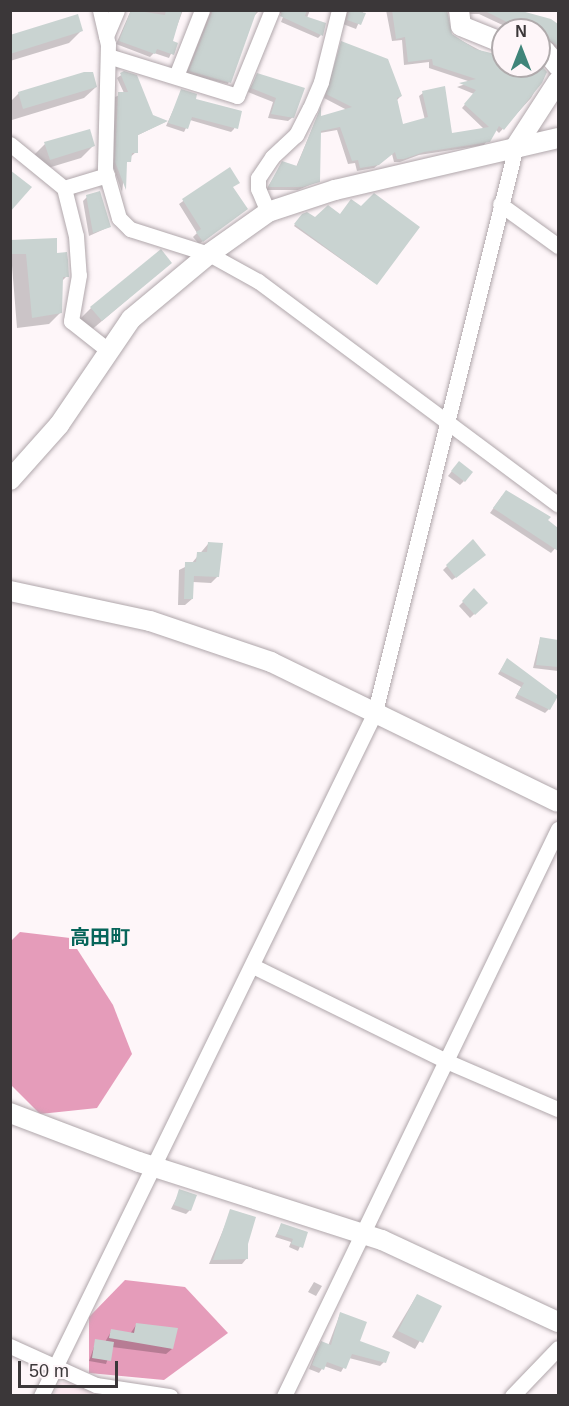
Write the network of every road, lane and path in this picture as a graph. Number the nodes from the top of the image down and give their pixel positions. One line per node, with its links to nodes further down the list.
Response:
1 (100, 10): 7 (street)
2 (117, 10): 7 (street)
3 (202, 10): 10 (street)
4 (272, 10): 10 (street)
5 (339, 10): 18 (street)
6 (459, 10): 8 (street)
7 (106, 36): 9 (street)
8 (491, 38)
9 (108, 56): 10 (street); 15 (street)
10 (176, 76)
11 (558, 81): 14 (street)
12 (558, 138): 14 (street)
13 (10, 144): 16 (street)
14 (516, 146): 17 (street); 18 (street)
15 (107, 175): 16 (street); 20 (street)
16 (64, 188): 21 (street)
17 (500, 204): 19 (street); 22 (street)
18 (268, 212): 20 (street)
19 (558, 246)
20 (209, 254): 21 (street); 22 (street)
21 (110, 351): 23 (street)
22 (447, 422): 24 (street); 26 (street)
23 (10, 480)
24 (558, 505)
25 (10, 591): 26 (street)
26 (375, 712): 27 (street); 29 (street)
27 (558, 802)
28 (558, 829): 30 (street)
29 (253, 966): 30 (street); 33 (street)
30 (444, 1060): 31 (street); 34 (street)
31 (558, 1109)
32 (10, 1113): 33 (street)
33 (153, 1167): 34 (street); 38 (street)
34 (362, 1233): 35 (street); 41 (street)
35 (558, 1322)
36 (10, 1346): 38 (street)
37 (558, 1348): 42 (street)
38 (55, 1368): 39 (street); 40 (street)
39 (41, 1395)
40 (170, 1395)
41 (284, 1395)
42 (512, 1395)

